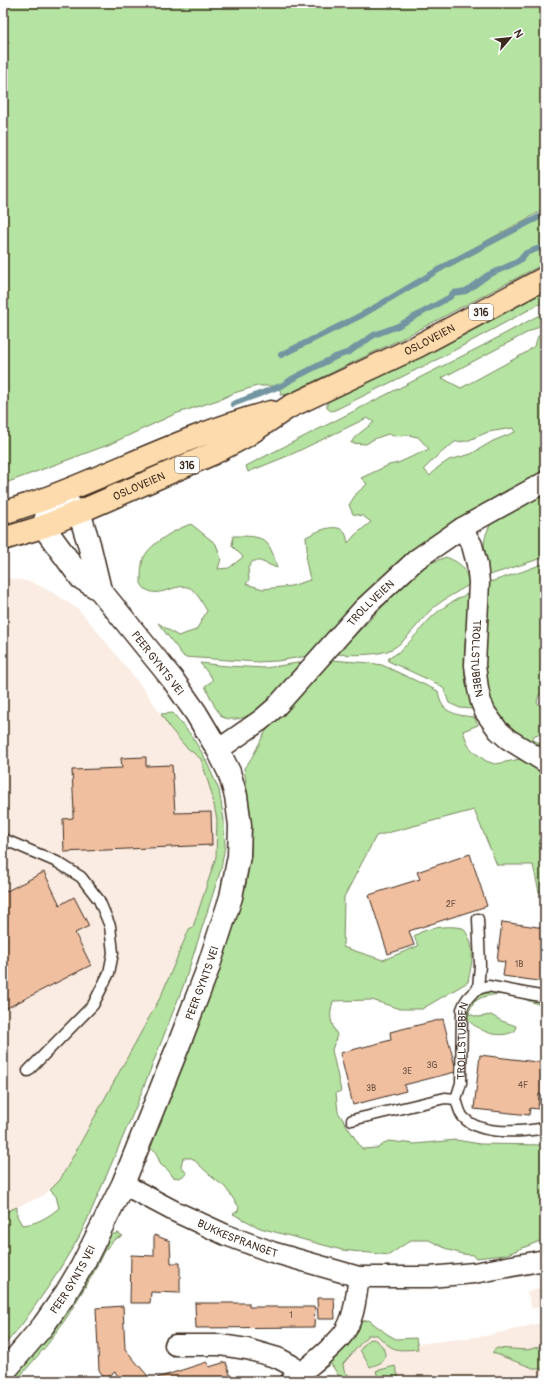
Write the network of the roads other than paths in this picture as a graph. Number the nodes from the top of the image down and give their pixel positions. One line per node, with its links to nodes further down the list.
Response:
1 (545, 278): 2 (main road, OSLOVEIEN / 316)
2 (289, 407): 4 (main road, OSLOVEIEN / 316); 5 (main road, OSLOVEIEN / 316)
3 (545, 482): 8 (street, TROLLVEIEN)
4 (54, 496): 5 (street); 6 (main road, OSLOVEIEN / 316); 7 (street)
5 (79, 512): 7 (main road, OSLOVEIEN / 316); 10 (street, PEER GYNTS VEI)
6 (3, 513)
7 (43, 526): 9 (main road, OSLOVEIEN / 316); 10 (street, PEER GYNTS VEI)
8 (462, 528): 11 (street, TROLLVEIEN); 12 (street, TROLLSTUBBEN)
9 (3, 539)
10 (100, 590): 11 (street, PEER GYNTS VEI)
11 (218, 750): 21 (street, PEER GYNTS VEI)
12 (545, 762)
13 (3, 839): 17 (lane)
14 (478, 919): 15 (lane, TROLLSTUBBEN)
15 (478, 988): 16 (lane, TROLLSTUBBEN); 18 (lane, TROLLSTUBBEN)
16 (545, 998)
17 (28, 1071)
18 (456, 1099): 19 (lane); 20 (lane)
19 (352, 1120)
20 (545, 1128)
21 (123, 1184): 23 (street, BUKKESPRANGET); 25 (street, PEER GYNTS VEI)
22 (545, 1260): 23 (street, BUKKESPRANGET)
23 (359, 1277): 26 (street)
24 (175, 1345): 26 (street)
25 (3, 1373)
26 (295, 1378)

